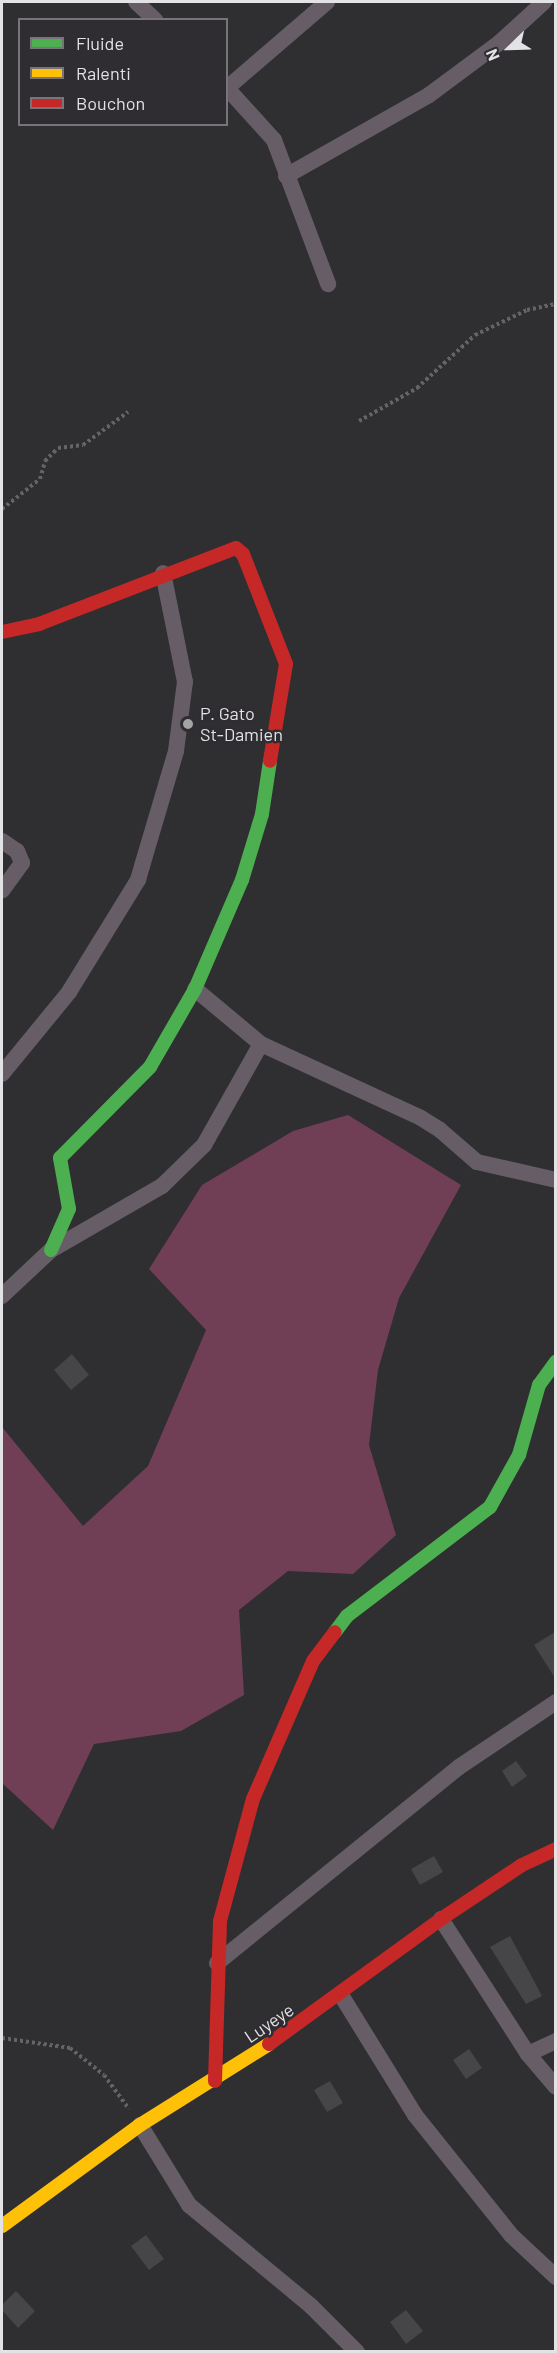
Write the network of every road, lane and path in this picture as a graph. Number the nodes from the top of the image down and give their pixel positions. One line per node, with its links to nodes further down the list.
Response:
1 (139, 2): 4 (street)
2 (327, 2): 5 (street)
3 (544, 2): 7 (street)
4 (152, 18)
5 (228, 86)
6 (228, 88): 7 (street)
7 (286, 176): 8 (street)
8 (328, 284)
9 (555, 304): 11 (path)
10 (128, 412): 12 (path)
11 (359, 421)
12 (2, 509)
13 (163, 573): 14 (street); 17 (street); 19 (street)
14 (2, 632)
15 (2, 842): 16 (street)
16 (2, 891)
17 (195, 989): 18 (street); 21 (street)
18 (261, 1044): 20 (street); 21 (street)
19 (2, 1074)
20 (555, 1180)
21 (51, 1250): 22 (street)
22 (2, 1296)
23 (555, 1362): 27 (street)
24 (555, 1702): 27 (street)
25 (555, 1849): 26 (street, Luyeye)
26 (441, 1919): 28 (street, Luyeye); 31 (street)
27 (217, 1963): 32 (street)
28 (341, 1995): 32 (street, Luyeye); 36 (street)
29 (2, 2038): 34 (path)
30 (555, 2041): 31 (street)
31 (528, 2054): 33 (street)
32 (215, 2081): 34 (street, Luyeye)
33 (555, 2087)
34 (140, 2125): 35 (street, Luyeye); 37 (street)
35 (2, 2226)
36 (555, 2277)
37 (357, 2352)

